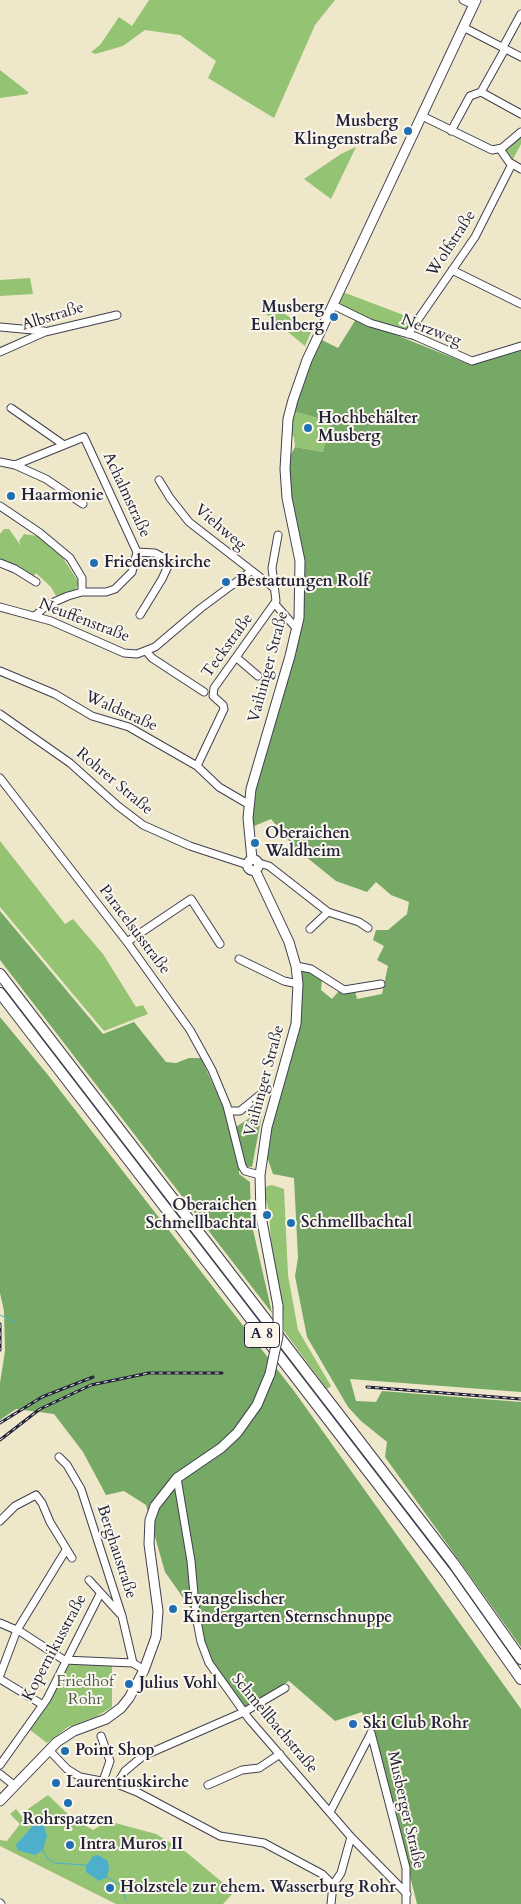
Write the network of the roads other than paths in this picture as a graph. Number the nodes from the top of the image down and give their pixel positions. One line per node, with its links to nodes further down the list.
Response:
1 (463, 0): 2 (street)
2 (475, 3): 4 (main road, Vaihinger Straße)
3 (521, 14): 5 (street)
4 (463, 27): 5 (street); 9 (main road, Vaihinger Straße)
5 (504, 48): 6 (street); 7 (street)
6 (521, 57)
7 (481, 92): 8 (street); 10 (street)
8 (521, 114)
9 (422, 116): 10 (street); 17 (main road, Vaihinger Straße)
10 (452, 131): 12 (street)
11 (521, 132): 12 (street)
12 (500, 149): 13 (street)
13 (512, 164): 14 (street); 15 (street, Wolfstraße)
14 (521, 169)
15 (452, 270): 16 (street); 21 (street, Wolfstraße)
16 (521, 304)
17 (333, 305): 21 (street, Nerzweg); 42 (main road, Vaihinger Straße)
18 (117, 315): 20 (street, Albstraße)
19 (0, 328): 20 (street)
20 (45, 332): 23 (street, Albstraße)
21 (408, 334): 22 (street, Nerzweg)
22 (521, 346)
23 (0, 352)
24 (11, 408): 25 (street)
25 (64, 445): 27 (street); 32 (street, Achalmstraße)
26 (0, 462): 27 (street)
27 (15, 465): 29 (street)
28 (159, 480): 34 (street, Viehweg)
29 (83, 504)
30 (0, 506): 37 (street)
31 (278, 535): 36 (street)
32 (137, 552): 37 (street, Achalmstraße); 40 (street)
33 (0, 563): 35 (street)
34 (251, 571): 36 (street, Viehweg); 43 (street, Neuffenstraße)
35 (36, 582)
36 (274, 588): 38 (street)
37 (82, 592): 41 (street, Achalmstraße)
38 (275, 604): 42 (street); 44 (street, Teckstraße)
39 (0, 606): 41 (street, Neuffenstraße)
40 (140, 615)
41 (35, 616): 43 (street, Neuffenstraße)
42 (297, 629): 51 (main road, Vaihinger Straße)
43 (146, 651): 47 (street)
44 (237, 658): 46 (street); 49 (street, Teckstraße)
45 (0, 671): 49 (street, Waldstraße)
46 (258, 676)
47 (204, 692)
48 (0, 714): 52 (street, Rohrer Straße)
49 (197, 766): 51 (street, Waldstraße)
50 (0, 778): 56 (street, Paracelsusstraße)
51 (248, 804): 52 (main road, Vaihinger Straße)
52 (253, 864): 53 (street, Rohrer Straße); 59 (main road, Vaihinger Straße)
53 (328, 912): 54 (street, Rohrer Straße); 55 (street)
54 (368, 928)
55 (310, 929)
56 (127, 942): 57 (street); 65 (street, Paracelsusstraße)
57 (220, 944)
58 (240, 958): 61 (street)
59 (296, 966): 61 (main road, Vaihinger Straße); 62 (street)
60 (0, 974): 77 (highway, A 8)
61 (298, 984): 66 (main road, Vaihinger Straße)
62 (381, 984)
63 (0, 993): 82 (highway, A 8)
64 (261, 1094): 65 (street)
65 (229, 1111): 66 (street, Paracelsusstraße)
66 (260, 1175): 68 (main road, Vaihinger Straße, bridge)
67 (59, 1457): 74 (street, Berghaustraße)
68 (177, 1478): 80 (main road, Vaihinger Straße); 85 (street, Schmellbachstraße)
69 (0, 1521): 70 (street)
70 (66, 1550): 71 (street); 76 (street)
71 (72, 1558)
72 (88, 1580): 73 (street)
73 (100, 1594): 74 (street); 78 (street, Kopernikusstraße)
74 (122, 1616): 79 (street, Berghaustraße)
75 (0, 1623): 76 (street)
76 (17, 1630): 78 (street); 81 (street)
77 (521, 1659)
78 (67, 1660): 79 (street); 84 (street, Kopernikusstraße)
79 (133, 1663): 80 (street)
80 (144, 1670): 89 (main road, Vaihinger Straße)
81 (0, 1677): 84 (street)
82 (521, 1680)
83 (285, 1688): 85 (street)
84 (43, 1705): 91 (street, Kopernikusstraße)
85 (244, 1712): 90 (street, Schmellbachstraße); 94 (street)
86 (101, 1736): 93 (street)
87 (376, 1745): 88 (street); 88 (street, Musberger Straße); 101 (street, Musberger Straße)
88 (363, 1747): 98 (street)
89 (49, 1750): 93 (street); 96 (main road, Vaihinger Straße)
90 (280, 1754): 95 (street); 98 (street, Schmellbachstraße)
91 (0, 1764)
92 (0, 1774): 96 (street)
93 (103, 1781): 94 (street)
94 (117, 1784): 100 (street)
95 (208, 1785)
96 (16, 1786): 97 (main road, Vaihinger Straße)
97 (0, 1801)
98 (330, 1812): 99 (street, Schmellbachstraße)
99 (351, 1837): 100 (street); 101 (street, Schmellbachstraße)
100 (332, 1885): 102 (street)
101 (407, 1894): 103 (street, Musberger Straße)
102 (330, 1904)
103 (406, 1904)

